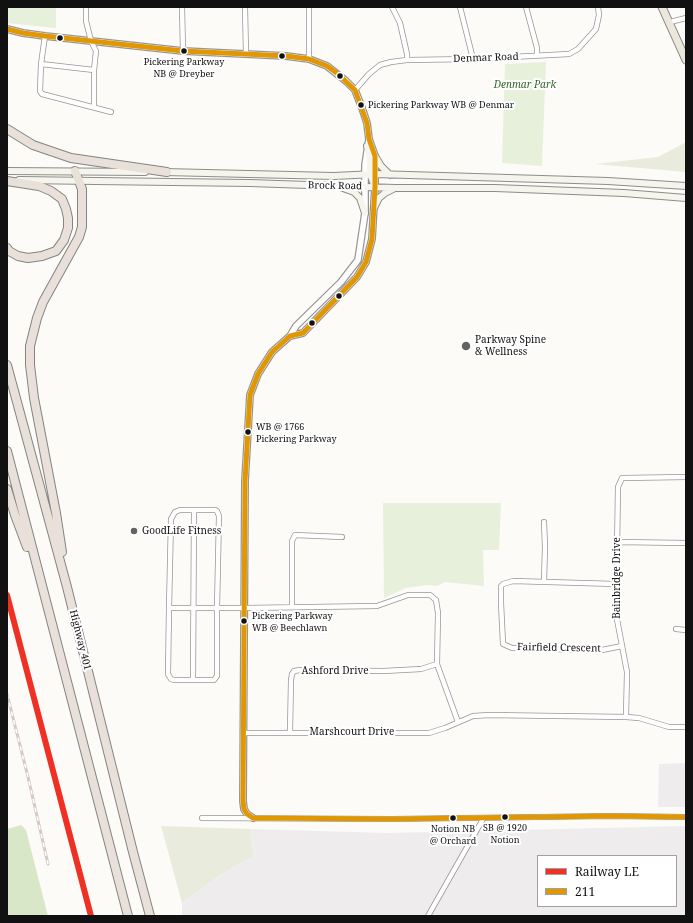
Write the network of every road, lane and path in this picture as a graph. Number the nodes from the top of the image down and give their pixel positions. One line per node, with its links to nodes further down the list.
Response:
1 (86, 7): 14 (street)
2 (182, 7): 15 (street)
3 (245, 7): 16 (street)
4 (309, 7): 18 (street)
5 (392, 7): 20 (street)
6 (460, 7): 19 (street)
7 (526, 7): 17 (street)
8 (598, 7): 17 (street, Denmar Road)
9 (662, 7): 11 (main road)
10 (686, 18): 11 (street)
11 (670, 22): 21 (main road)
12 (7, 29): 13 (street)
13 (45, 36): 14 (street); 22 (street)
14 (91, 41): 15 (street); 23 (street)
15 (183, 51): 16 (street)
16 (246, 54): 18 (street)
17 (537, 56): 19 (street, Denmar Road)
18 (309, 59): 24 (street)
19 (473, 59): 20 (street, Denmar Road)
20 (407, 60): 24 (street, Denmar Road)
21 (686, 60)
22 (41, 64): 23 (street); 25 (street)
23 (94, 70): 25 (street)
24 (355, 90): 28 (street)
25 (94, 107): 26 (street)
26 (111, 112)
27 (7, 129): 32 (highway)
28 (368, 142): 29 (street); 33 (main road)
29 (375, 156): 33 (street); 34 (main road)
30 (7, 171): 31 (main road, Brock Road)
31 (75, 171): 32 (main road, Brock Road); 37 (highway)
32 (167, 172): 33 (main road, Brock Road)
33 (370, 174): 34 (main road, Brock Road); 39 (street); 41 (main road)
34 (390, 175): 35 (main road, Brock Road)
35 (496, 178): 40 (main road, Brock Road); 43 (main road)
36 (7, 180): 37 (main road, Brock Road); 47 (highway)
37 (79, 180): 38 (main road, Brock Road); 63 (highway)
38 (340, 186): 39 (main road, Brock Road); 46 (main road)
39 (364, 186): 41 (main road, Brock Road); 46 (street)
40 (686, 186)
41 (375, 187): 42 (main road, Brock Road); 45 (street)
42 (395, 188): 43 (main road, Brock Road); 45 (main road)
43 (495, 188): 44 (main road, Brock Road)
44 (686, 198)
45 (374, 208): 49 (street)
46 (365, 213): 48 (street)
47 (7, 248)
48 (323, 301): 49 (street); 50 (street)
49 (329, 306): 50 (street)
50 (290, 336): 68 (street)
51 (7, 365): 63 (highway, Highway 401)
52 (7, 451): 61 (highway)
53 (686, 477): 58 (street, Bainbridge Drive)
54 (7, 489): 61 (highway)
55 (194, 510): 65 (street); 66 (street); 67 (street)
56 (544, 522): 60 (street)
57 (342, 537): 64 (street)
58 (617, 542): 59 (street); 62 (street, Bainbridge Drive)
59 (686, 543)
60 (544, 581): 62 (street, Fairfield Crescent); 71 (street, Fairfield Crescent)
61 (42, 583): 83 (highway)
62 (616, 584): 71 (street, Bainbridge Drive)
63 (67, 587): 84 (highway, Highway 401)
64 (292, 607): 68 (street); 72 (street)
65 (169, 608): 66 (street); 73 (street)
66 (194, 608): 67 (street); 73 (street)
67 (217, 608): 68 (street); 73 (street)
68 (244, 608): 78 (street)
69 (676, 630): 70 (street)
70 (686, 630)
71 (622, 646): 74 (street, Bainbridge Drive)
72 (437, 664): 75 (street); 77 (street, Ashford Drive)
73 (193, 680)
74 (626, 717): 75 (street); 76 (street)
75 (458, 722): 77 (street, Marshcourt Drive)
76 (686, 727)
77 (290, 732): 78 (street, Marshcourt Drive)
78 (244, 733): 81 (street)
79 (686, 817): 82 (street)
80 (202, 818): 81 (street)
81 (253, 818): 82 (street)
82 (482, 819): 85 (street)
83 (128, 916)
84 (150, 916)
85 (428, 916)

